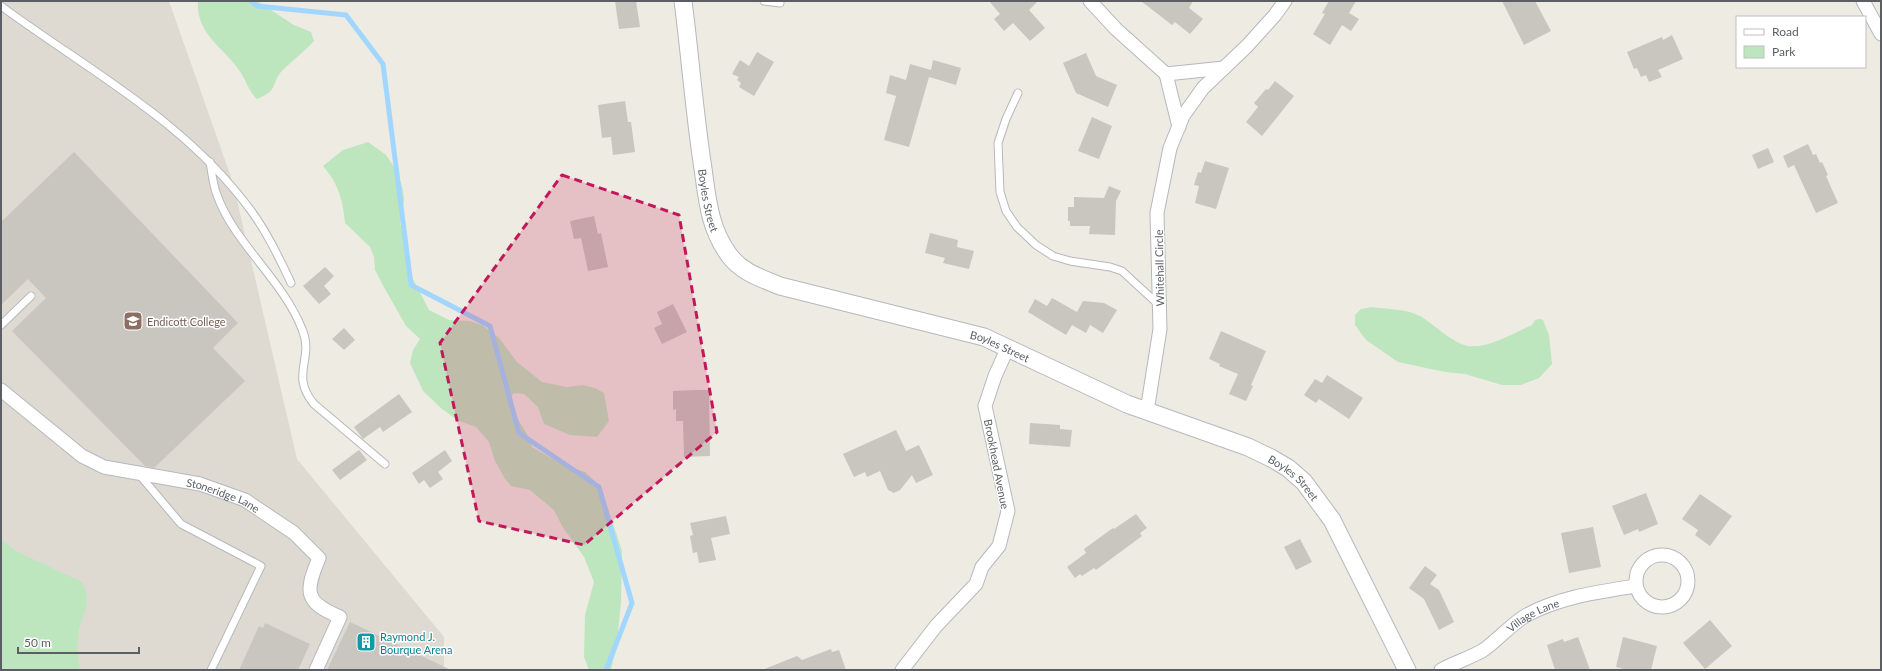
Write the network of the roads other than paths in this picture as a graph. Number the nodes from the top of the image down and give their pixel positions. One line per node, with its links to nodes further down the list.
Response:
1 (683, 1): 18 (street, Boyles Street)
2 (764, 1): 6 (lane)
3 (1090, 1): 10 (street)
4 (1285, 1): 9 (street, Whitehall Circle)
5 (1863, 1): 8 (street)
6 (780, 3)
7 (1, 6): 13 (lane)
8 (1881, 34)
9 (1224, 68): 10 (street); 12 (street, Whitehall Circle)
10 (1166, 74): 12 (street)
11 (1018, 93): 16 (lane)
12 (1179, 127): 16 (street, Whitehall Circle)
13 (210, 162): 14 (lane); 21 (lane)
14 (291, 284)
15 (31, 296): 17 (lane)
16 (1159, 305): 20 (street, Whitehall Circle)
17 (1, 325)
18 (1008, 347): 20 (street, Boyles Street); 26 (street, Brookhead Avenue)
19 (1, 390): 22 (street, Stoneridge Lane)
20 (1147, 410): 27 (street, Boyles Street)
21 (385, 464)
22 (138, 473): 24 (lane); 25 (street, Stoneridge Lane)
23 (1636, 586): 23 (street); 28 (street, Village Lane)
24 (210, 670)
25 (316, 670)
26 (902, 670)
27 (1407, 670)
28 (1441, 670)

